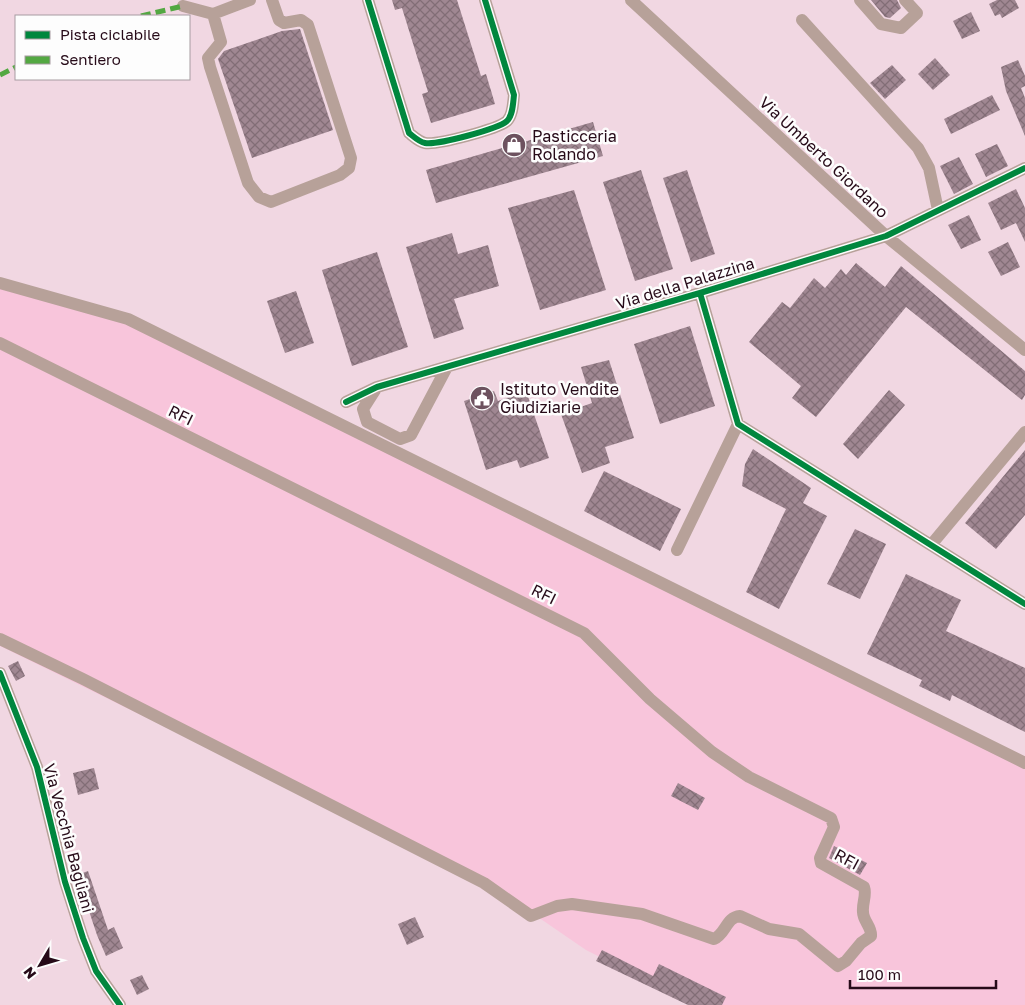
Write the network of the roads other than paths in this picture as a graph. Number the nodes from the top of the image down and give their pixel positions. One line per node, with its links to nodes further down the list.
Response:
1 (250, 0): 9 (street)
2 (272, 0): 9 (street)
3 (368, 0): 4 (street)
4 (485, 0)
5 (630, 0): 13 (street, Via Umberto Giordano)
6 (860, 0): 7 (street)
7 (905, 0)
8 (182, 6): 9 (street)
9 (213, 14)
10 (802, 20): 12 (street)
11 (1025, 168): 12 (street, Via della Palazzina)
12 (938, 210): 13 (street, Via della Palazzina)
13 (886, 236): 15 (street, Via della Palazzina); 17 (street, Via Umberto Giordano)
14 (0, 283): 28 (street)
15 (700, 293): 18 (street, Via della Palazzina); 21 (street)
16 (0, 343): 26 (street, RFI)
17 (1025, 350)
18 (447, 366): 19 (street, Via della Palazzina); 19 (street)
19 (377, 387): 20 (street, Via della Palazzina)
20 (346, 402)
21 (738, 424): 23 (street); 24 (street)
22 (1025, 432): 23 (street)
23 (931, 545): 25 (street)
24 (677, 550)
25 (1025, 604)
26 (0, 640)
27 (0, 674): 29 (street, Via Vecchia Bagliani)
28 (1025, 763)
29 (120, 1005)

